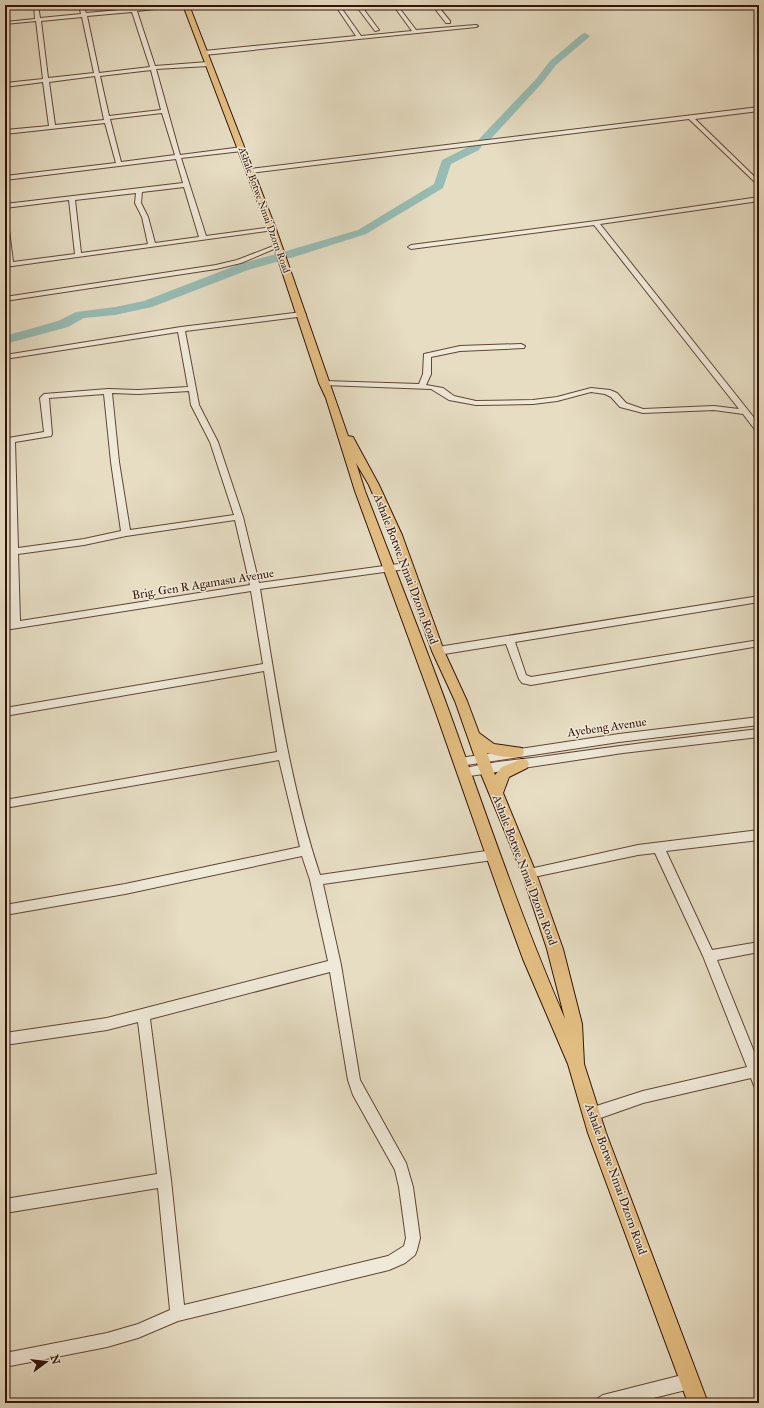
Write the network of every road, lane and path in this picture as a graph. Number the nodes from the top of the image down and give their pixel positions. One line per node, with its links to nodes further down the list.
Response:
1 (36, 5): 10 (street)
2 (81, 5): 9 (street)
3 (186, 5): 8 (street); 17 (main road, Ashale Botwe Nmai Dzorn Road)
4 (364, 5): 7 (street)
5 (395, 5): 15 (street)
6 (434, 5): 11 (street)
7 (359, 6): 14 (street); 16 (street)
8 (133, 8): 9 (street); 19 (street)
9 (84, 15): 10 (street); 20 (street)
10 (38, 20): 12 (street); 21 (street)
11 (448, 22)
12 (5, 23)
13 (476, 26): 15 (street)
14 (377, 30)
15 (415, 32): 16 (street)
16 (359, 37): 17 (street)
17 (204, 53): 18 (main road, Ashale Botwe Nmai Dzorn Road)
18 (208, 64): 19 (street); 29 (main road, Ashale Botwe Nmai Dzorn Road)
19 (153, 68): 20 (street); 24 (street)
20 (97, 74): 21 (street); 26 (street)
21 (45, 80): 22 (street); 27 (street)
22 (5, 85)
23 (759, 110): 25 (street)
24 (164, 111): 26 (street); 30 (street)
25 (691, 118): 32 (street); 34 (street)
26 (107, 120): 27 (street); 31 (street)
27 (52, 127): 28 (street)
28 (5, 132)
29 (242, 150): 30 (street); 32 (main road, Ashale Botwe Nmai Dzorn Road)
30 (178, 157): 31 (street); 35 (street)
31 (119, 164): 33 (street)
32 (250, 171): 42 (main road, Ashale Botwe Nmai Dzorn Road)
33 (5, 178)
34 (759, 184)
35 (185, 185): 36 (street); 43 (street)
36 (139, 190): 37 (street); 44 (street)
37 (72, 198): 39 (street); 47 (street)
38 (759, 199): 41 (street)
39 (5, 206)
40 (5, 222): 48 (street)
41 (596, 223): 46 (street); 58 (street)
42 (272, 229): 43 (street); 45 (main road, Ashale Botwe Nmai Dzorn Road)
43 (203, 238): 44 (street)
44 (152, 245): 47 (street)
45 (278, 246): 49 (street); 50 (main road, Ashale Botwe Nmai Dzorn Road)
46 (411, 247)
47 (78, 255): 48 (street)
48 (7, 264)
49 (5, 299)
50 (302, 314): 51 (street); 54 (main road, Ashale Botwe Nmai Dzorn Road)
51 (181, 329): 53 (street); 56 (street)
52 (521, 346): 55 (street)
53 (5, 356)
54 (324, 382): 55 (street); 59 (main road, Ashale Botwe Nmai Dzorn Road)
55 (422, 386): 58 (street)
56 (192, 390): 57 (street); 61 (street)
57 (108, 391): 62 (street); 63 (street)
58 (745, 412): 60 (street)
59 (337, 418): 64 (main road, Ashale Botwe Nmai Dzorn Road); 65 (main road, Ashale Botwe Nmai Dzorn Road)
60 (759, 430)
61 (239, 517): 62 (street); 66 (street)
62 (126, 533): 63 (street)
63 (14, 552): 68 (street)
64 (406, 566): 65 (street, Brig. Gen R Agamasu Avenue); 72 (main road, Ashale Botwe Nmai Dzorn Road)
65 (389, 569): 66 (street, Brig. Gen R Agamasu Avenue); 81 (main road, Ashale Botwe Nmai Dzorn Road)
66 (255, 587): 68 (street, Brig. Gen R Agamasu Avenue); 73 (street)
67 (759, 599): 70 (street)
68 (15, 626): 69 (street, Brig. Gen R Agamasu Avenue)
69 (5, 627)
70 (509, 640): 71 (street); 72 (street)
71 (759, 643)
72 (438, 651): 76 (main road, Ashale Botwe Nmai Dzorn Road)
73 (269, 667): 74 (street); 78 (street)
74 (5, 712)
75 (759, 721): 79 (street, Ayebeng Avenue)
76 (472, 732): 79 (main road); 80 (main road, Ashale Botwe Nmai Dzorn Road)
77 (759, 733): 79 (street, Ayebeng Avenue)
78 (283, 755): 83 (street); 86 (street)
79 (520, 758): 80 (street, Ayebeng Avenue); 82 (main road)
80 (484, 763): 81 (street, Ayebeng Avenue); 82 (main road, Ashale Botwe Nmai Dzorn Road)
81 (461, 768): 87 (main road, Ashale Botwe Nmai Dzorn Road)
82 (496, 792): 88 (main road, Ashale Botwe Nmai Dzorn Road)
83 (5, 804)
84 (759, 835): 85 (street)
85 (658, 847): 88 (street); 92 (street)
86 (306, 850): 89 (street); 90 (street)
87 (493, 855): 89 (street); 96 (main road, Ashale Botwe Nmai Dzorn Road)
88 (529, 873): 96 (main road, Ashale Botwe Nmai Dzorn Road)
89 (316, 880): 93 (street)
90 (5, 910)
91 (759, 947): 92 (street)
92 (709, 956): 97 (street)
93 (335, 965): 94 (street); 101 (street)
94 (143, 1015): 95 (street); 99 (street)
95 (5, 1039)
96 (576, 1064): 98 (main road, Ashale Botwe Nmai Dzorn Road)
97 (758, 1075): 98 (street)
98 (592, 1114): 103 (main road, Ashale Botwe Nmai Dzorn Road)
99 (164, 1180): 100 (street); 101 (street)
100 (5, 1206)
101 (178, 1314): 102 (street)
102 (5, 1360)
103 (690, 1381): 104 (street); 105 (main road, Ashale Botwe Nmai Dzorn Road)
104 (604, 1403)
105 (698, 1403)

